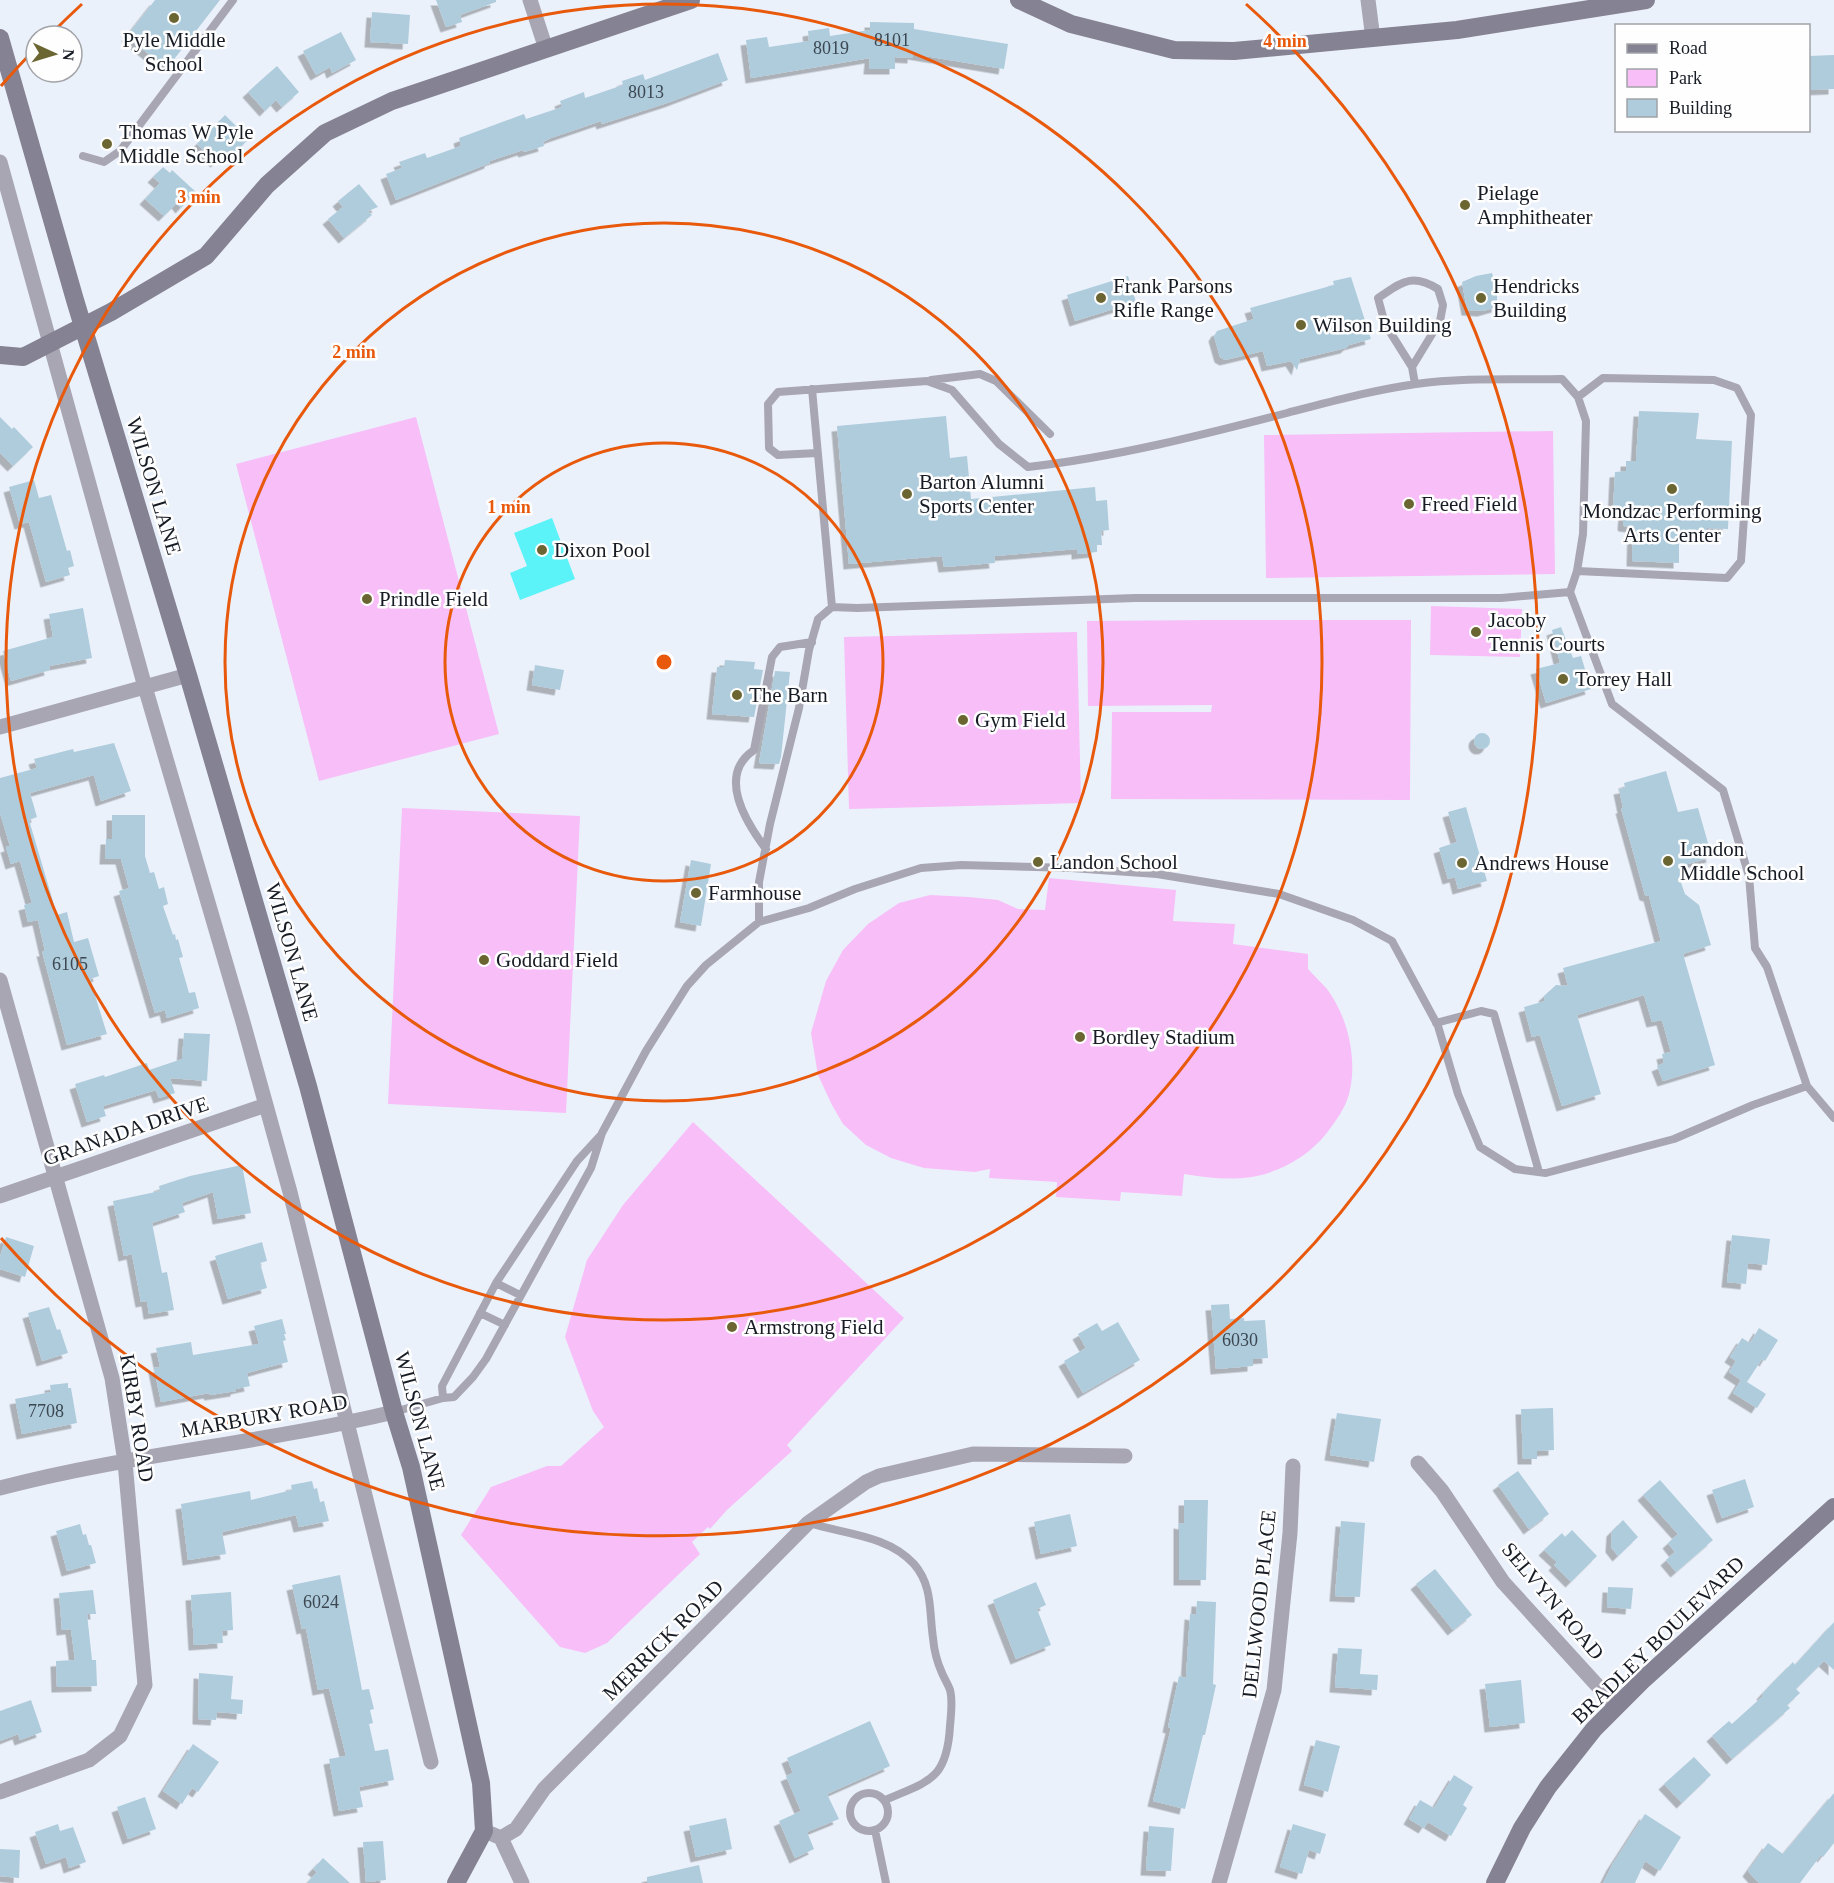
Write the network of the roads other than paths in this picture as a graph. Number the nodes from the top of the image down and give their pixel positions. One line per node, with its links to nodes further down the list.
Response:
1 (233, 0): 11 (lane)
2 (530, 0): 10 (street)
3 (691, 0): 10 (main road)
4 (1019, 0): 9 (main road)
5 (1368, 0): 9 (street)
6 (1646, 0): 7 (main road)
7 (1608, 3): 9 (main road)
8 (0, 38): 13 (main road, WILSON LANE)
9 (1373, 39)
10 (546, 49): 13 (main road)
11 (83, 156)
12 (0, 162): 14 (street)
13 (84, 327): 14 (main road); 27 (main road, WILSON LANE)
14 (50, 344): 15 (main road); 28 (street)
15 (0, 355)
16 (1412, 367): 16 (lane); 18 (lane)
17 (927, 381): 18 (lane); 19 (lane); 21 (lane)
18 (1415, 384): 20 (lane)
19 (812, 389): 22 (lane); 22 (lane)
20 (1578, 397): 23 (lane); 23 (lane)
21 (1050, 434)
22 (817, 453): 25 (lane)
23 (1577, 572): 24 (lane)
24 (1570, 592): 25 (lane); 34 (lane)
25 (832, 607): 26 (lane)
26 (812, 642): 30 (lane); 30 (lane)
27 (188, 675): 28 (street); 46 (main road, WILSON LANE)
28 (145, 687): 29 (street); 35 (street)
29 (0, 727)
30 (766, 849): 31 (lane)
31 (759, 922): 33 (lane); 37 (lane)
32 (0, 980): 39 (street, KIRBY ROAD)
33 (1436, 1023): 38 (lane); 38 (lane)
34 (1807, 1086): 36 (lane); 38 (lane)
35 (266, 1105): 39 (street, GRANADA DRIVE); 47 (street)
36 (1834, 1118)
37 (602, 1133): 41 (lane); 42 (lane)
38 (1539, 1172)
39 (56, 1177): 40 (street, GRANADA DRIVE); 49 (street, KIRBY ROAD)
40 (0, 1196)
41 (496, 1283): 42 (lane); 43 (lane)
42 (520, 1295): 44 (lane)
43 (480, 1313): 44 (lane); 45 (lane)
44 (505, 1325): 45 (lane)
45 (443, 1398): 46 (lane)
46 (394, 1412): 47 (street, MARBURY ROAD); 60 (main road, WILSON LANE)
47 (346, 1423): 49 (street, MARBURY ROAD); 56 (street)
48 (1125, 1456): 54 (street, MERRICK ROAD)
49 (125, 1462): 52 (street, MARBURY ROAD); 57 (street, KIRBY ROAD)
50 (1418, 1463): 55 (street, SELVYN ROAD)
51 (1293, 1466): 64 (street, DELLWOOD PLACE)
52 (0, 1488)
53 (1834, 1507): 55 (main road, BRADLEY BOULEVARD)
54 (808, 1523): 58 (lane); 60 (street, MERRICK ROAD)
55 (1616, 1706): 65 (main road, BRADLEY BOULEVARD)
56 (431, 1762)
57 (0, 1792)
58 (885, 1800): 59 (lane); 59 (lane)
59 (875, 1830): 63 (lane)
60 (493, 1834): 61 (main road); 62 (street)
61 (456, 1883)
62 (522, 1883)
63 (885, 1883)
64 (1219, 1883)
65 (1495, 1883)

